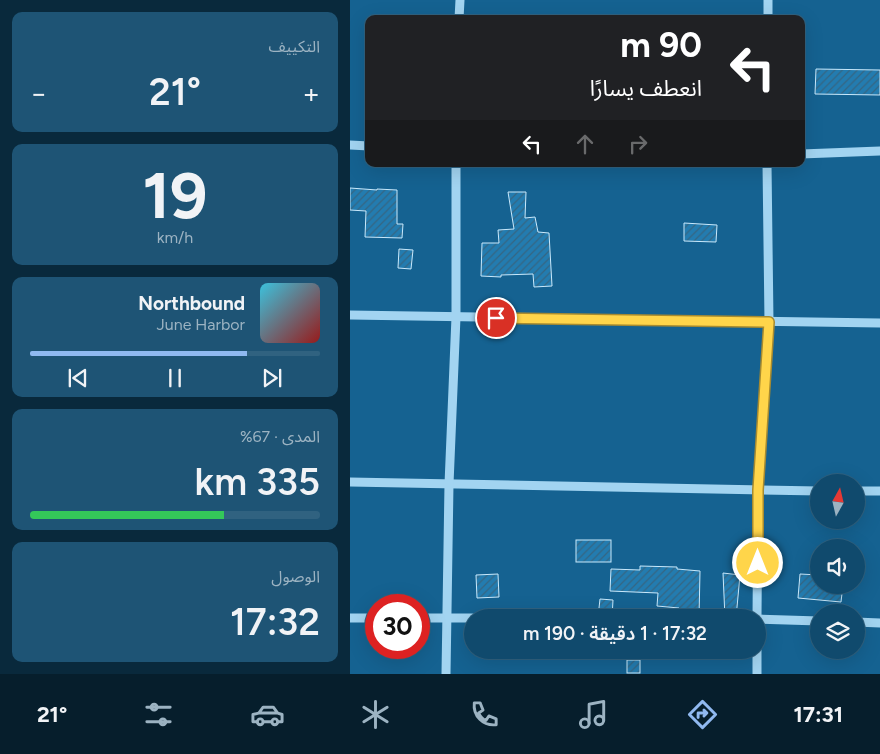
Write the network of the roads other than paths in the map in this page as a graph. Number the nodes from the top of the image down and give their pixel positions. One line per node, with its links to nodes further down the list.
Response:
1 (460, 0): 3 (street)
2 (768, 0): 4 (street)
3 (460, 15)
4 (768, 15)
5 (350, 145): 6 (street)
6 (365, 146)
7 (880, 151): 8 (street)
8 (805, 154)
9 (456, 167): 12 (street)
10 (768, 167): 13 (street)
11 (350, 315): 12 (street)
12 (456, 317): 13 (street); 16 (street)
13 (769, 322): 14 (street); 17 (street)
14 (880, 323)
15 (350, 482): 16 (street)
16 (449, 484): 17 (street); 25 (street)
17 (758, 490): 18 (street); 21 (street)
18 (810, 490)
19 (865, 491): 20 (street)
20 (880, 491)
21 (757, 609)
22 (350, 618): 23 (street)
23 (365, 618)
24 (430, 618): 25 (street)
25 (447, 618): 26 (street); 32 (street)
26 (464, 618)
27 (766, 618): 28 (street)
28 (810, 621)
29 (865, 622): 30 (street)
30 (880, 623)
31 (757, 659): 33 (street)
32 (446, 674)
33 (757, 674)

